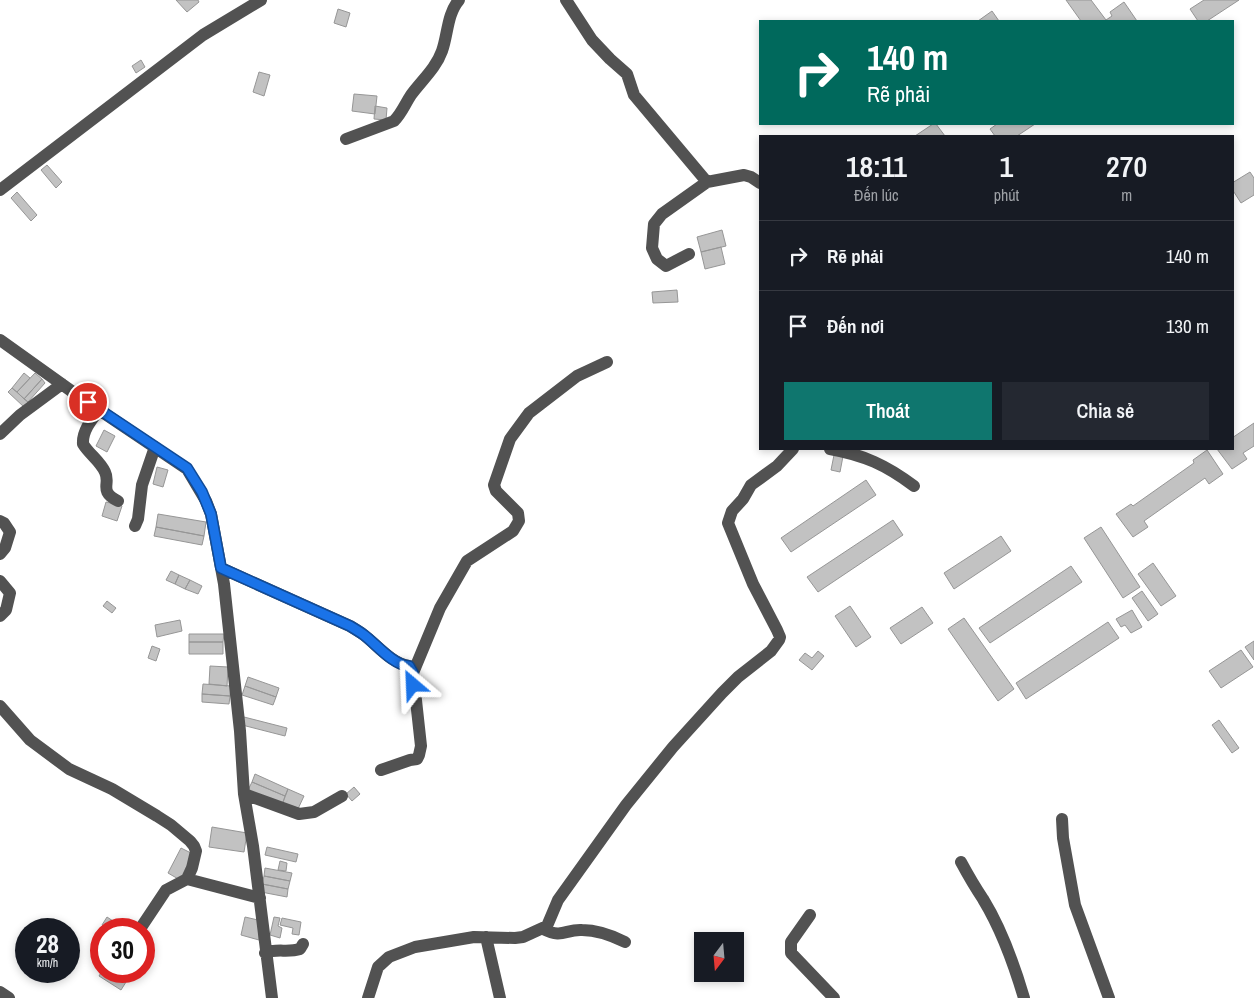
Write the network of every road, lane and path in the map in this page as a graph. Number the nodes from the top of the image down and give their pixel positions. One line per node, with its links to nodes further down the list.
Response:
1 (261, 0): 7 (street)
2 (459, 0): 4 (street)
3 (566, 0): 5 (street)
4 (346, 139)
5 (706, 182): 6 (street); 8 (street)
6 (759, 182)
7 (0, 190)
8 (689, 254)
9 (0, 340): 11 (street)
10 (607, 362): 25 (street)
11 (62, 384): 12 (street); 13 (street)
12 (100, 410): 14 (street); 18 (street)
13 (0, 434)
14 (155, 447): 20 (street); 22 (street)
15 (792, 450): 36 (street)
16 (835, 450): 17 (street)
17 (914, 486)
18 (118, 502)
19 (0, 521): 21 (street)
20 (135, 526)
21 (0, 554)
22 (221, 568): 25 (street); 28 (street)
23 (0, 581): 24 (street)
24 (0, 616)
25 (413, 673): 27 (street)
26 (0, 706): 32 (street)
27 (381, 770)
28 (244, 794): 29 (street); 33 (street)
29 (342, 796)
30 (1062, 819): 48 (street)
31 (961, 862): 47 (street)
32 (187, 879): 33 (street); 35 (street)
33 (260, 898): 40 (street)
34 (810, 915): 46 (street)
35 (147, 918)
36 (544, 929): 37 (street); 38 (street)
37 (486, 936): 44 (street); 45 (street)
38 (625, 942)
39 (303, 944): 40 (street)
40 (265, 953): 43 (street)
41 (0, 992): 42 (street)
42 (9, 998)
43 (272, 998)
44 (368, 998)
45 (500, 998)
46 (834, 998)
47 (1024, 998)
48 (1109, 998)

